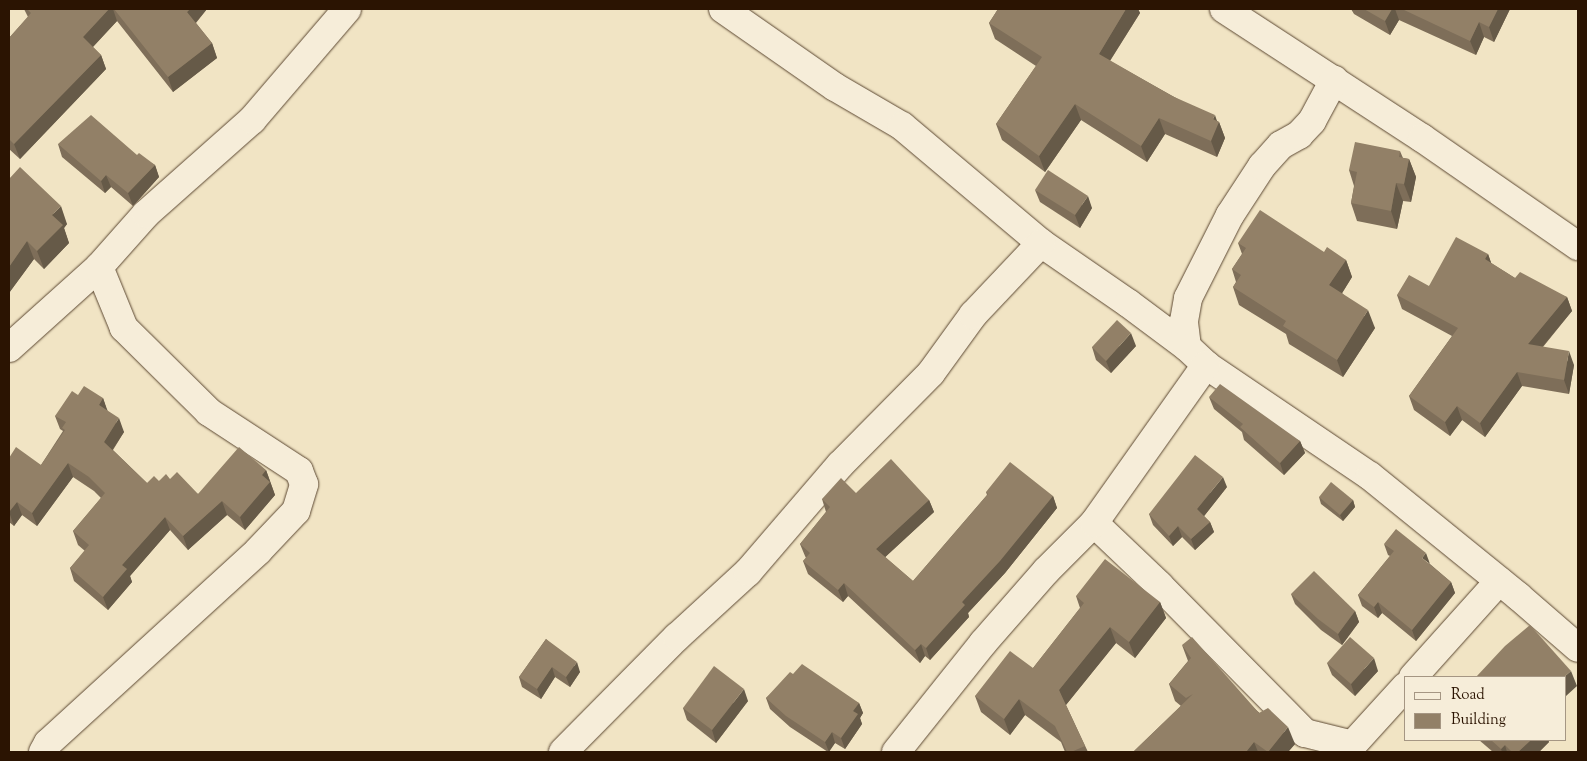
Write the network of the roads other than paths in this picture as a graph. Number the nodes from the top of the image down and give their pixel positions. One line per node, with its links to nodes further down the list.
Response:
1 (347, 9): 7 (street)
2 (723, 9): 5 (street)
3 (1224, 9): 4 (street)
4 (1334, 80): 6 (street); 9 (street)
5 (1041, 243): 9 (street); 18 (street)
6 (1578, 245)
7 (99, 267): 8 (street); 17 (street)
8 (9, 348)
9 (1197, 356): 10 (street); 11 (street)
10 (1094, 523): 15 (street); 19 (street)
11 (1499, 581): 12 (street); 13 (street)
12 (1578, 648)
13 (1414, 676)
14 (1404, 688): 16 (street)
15 (1308, 743): 16 (street)
16 (1350, 749)
17 (43, 752)
18 (563, 752)
19 (896, 752)

